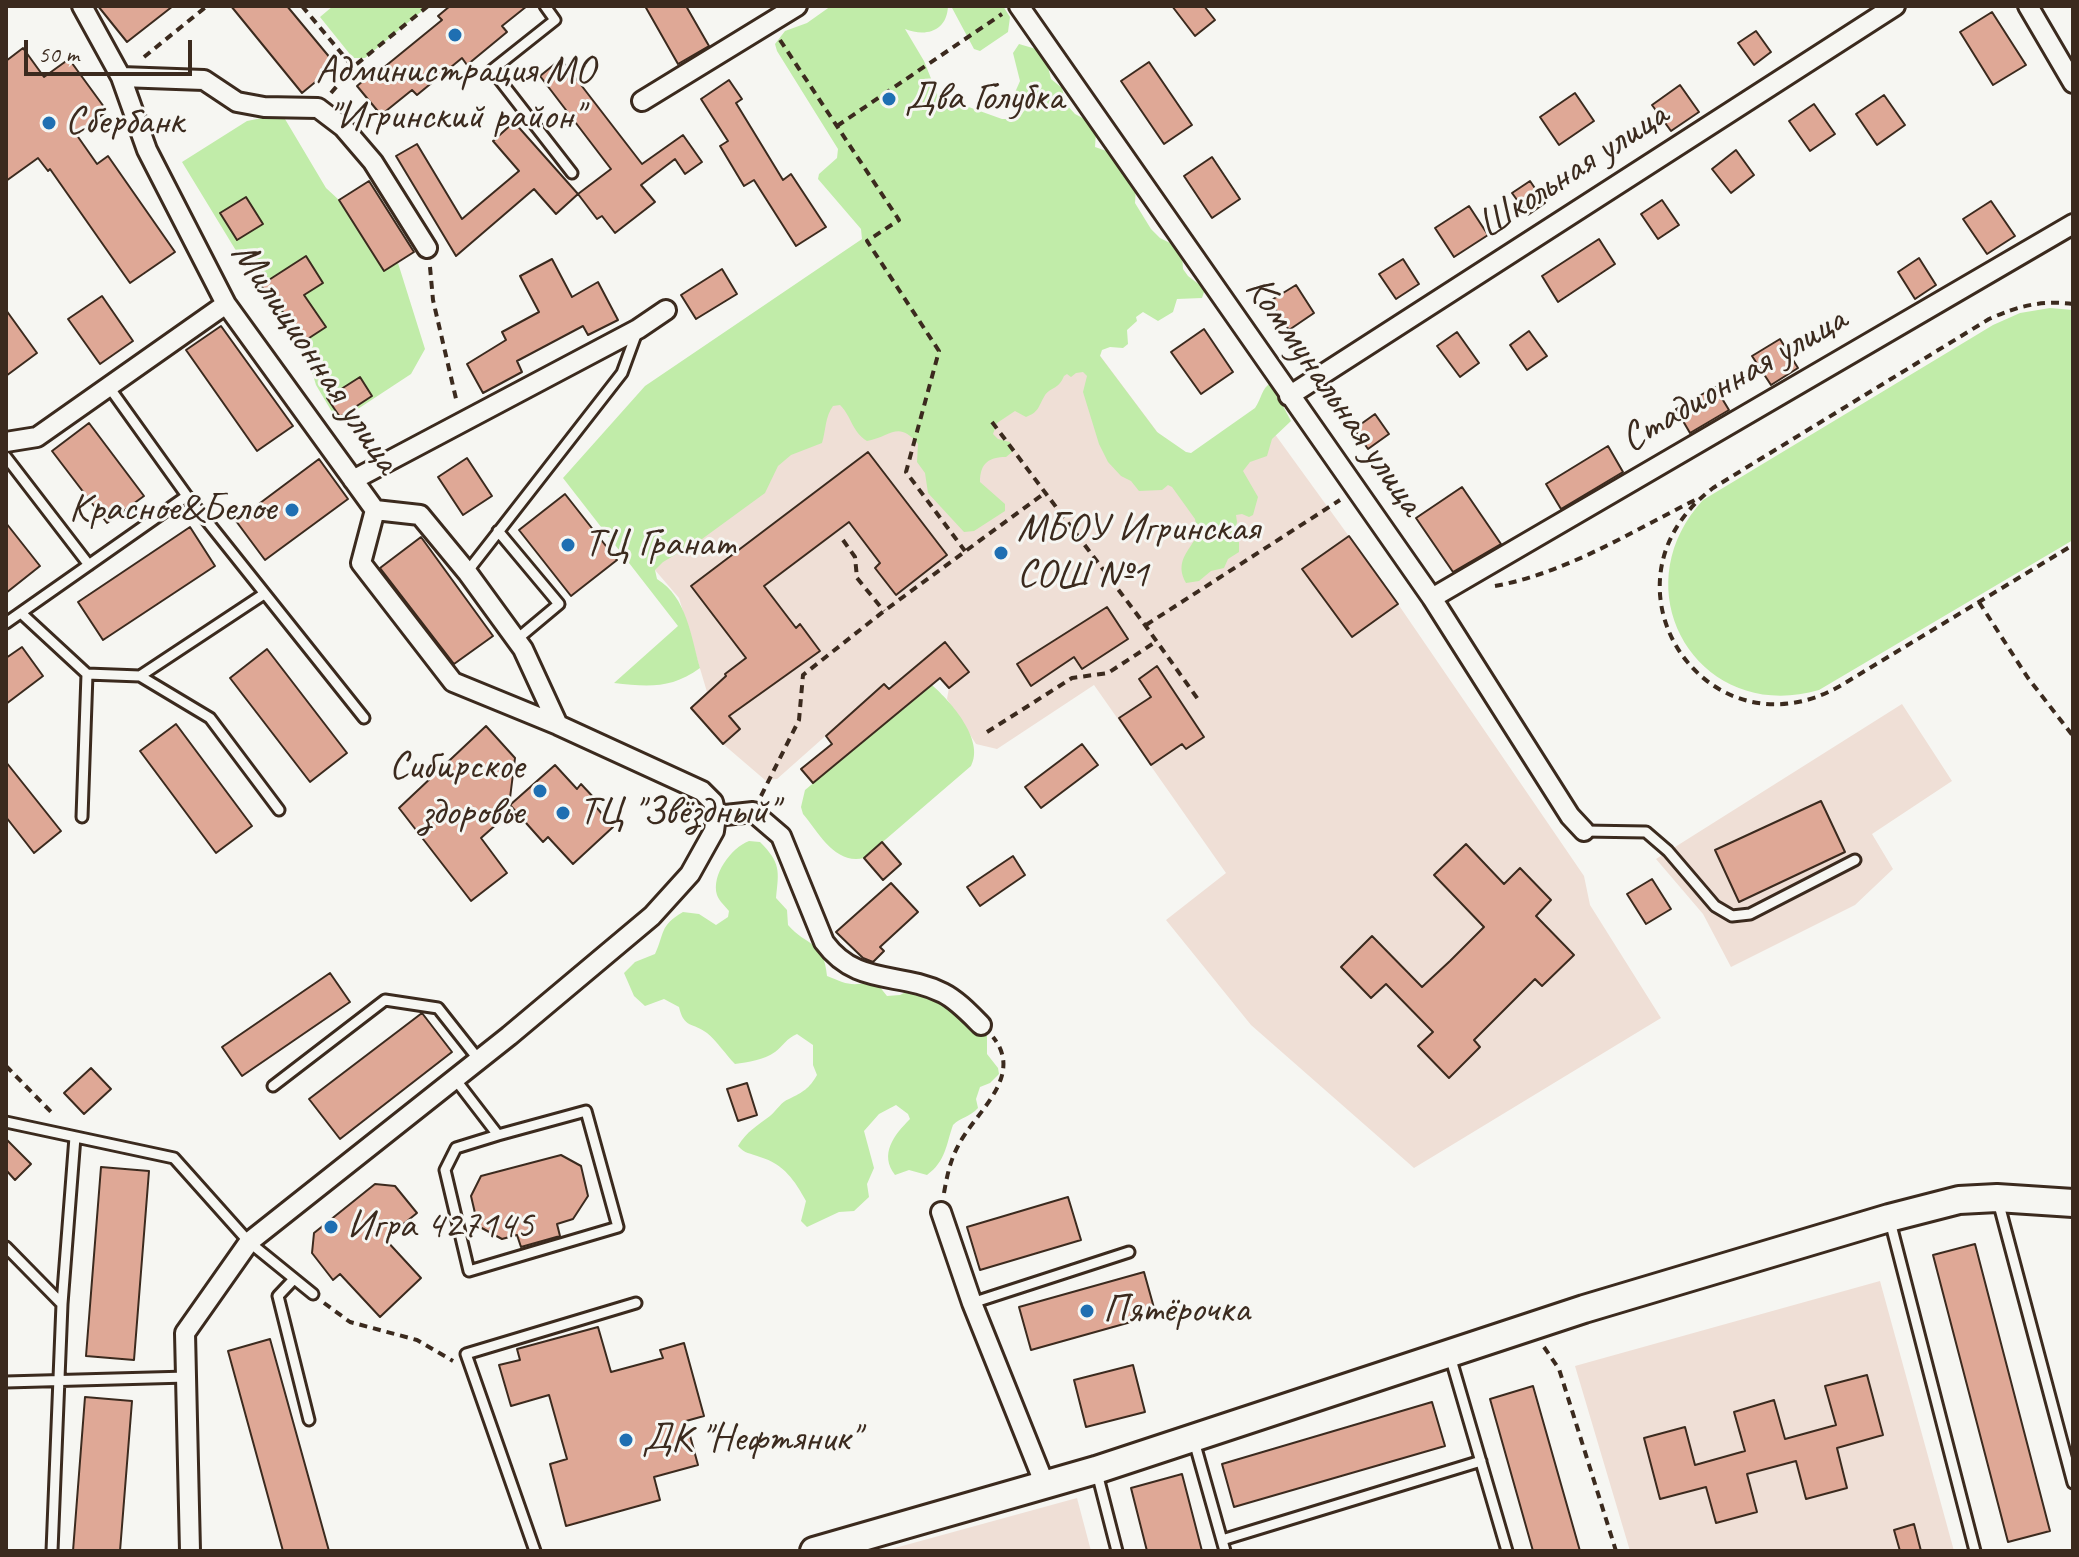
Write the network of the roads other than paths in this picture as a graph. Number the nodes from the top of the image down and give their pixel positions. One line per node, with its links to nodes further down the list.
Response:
1 (82, 6): 7 (street, Милиционная улица)
2 (545, 6): 10 (lane)
3 (797, 6): 9 (street)
4 (1016, 6): 17 (street, Коммунальная улица)
5 (2028, 6): 8 (street)
6 (1883, 9): 17 (street, Школьная улица)
7 (121, 77): 12 (street); 13 (street, Милиционная улица)
8 (2073, 83)
9 (642, 101)
10 (572, 173)
11 (2073, 224): 27 (street, Стадионная улица)
12 (427, 248)
13 (226, 304): 16 (street); 20 (street, Милиционная улица)
14 (666, 310): 15 (street)
15 (638, 329): 20 (street); 23 (lane)
16 (109, 387): 18 (street); 21 (lane)
17 (1289, 396): 27 (street, Коммунальная улица)
18 (6, 442)
19 (6, 457): 24 (lane)
20 (353, 480): 22 (street, Милиционная улица)
21 (187, 496): 24 (lane); 26 (lane)
22 (375, 510): 25 (street); 34 (street, Милиционная улица)
23 (498, 531): 25 (lane); 30 (lane)
24 (89, 565): 28 (lane)
25 (467, 572): 30 (street)
26 (264, 594): 32 (lane); 33 (lane)
27 (1432, 598): 38 (street, Коммунальная улица)
28 (21, 613): 29 (lane); 31 (lane)
29 (6, 623)
30 (516, 640): 34 (street)
31 (87, 674): 32 (lane); 37 (lane)
32 (140, 676): 35 (lane)
33 (364, 718)
34 (558, 725): 36 (street, Милиционная улица)
35 (279, 810)
36 (716, 816): 40 (street); 41 (street)
37 (82, 817)
38 (1584, 831): 39 (lane)
39 (1855, 860)
40 (981, 1025)
41 (479, 1060): 42 (street); 43 (lane)
42 (455, 1079): 45 (lane); 51 (street)
43 (273, 1086)
44 (6, 1122): 46 (lane)
45 (498, 1135): 45 (lane)
46 (75, 1137): 51 (lane); 58 (lane)
47 (1997, 1198): 48 (street); 50 (street); 67 (lane)
48 (2073, 1203)
49 (941, 1212): 57 (street)
50 (1889, 1218): 59 (street); 76 (lane)
51 (249, 1242): 54 (lane); 60 (street)
52 (6, 1247): 58 (lane)
53 (1129, 1252): 57 (lane)
54 (294, 1279): 55 (lane); 63 (lane)
55 (313, 1294)
56 (636, 1303): 72 (lane)
57 (972, 1303): 68 (street)
58 (62, 1304): 61 (lane)
59 (1450, 1353): 64 (street); 65 (lane)
60 (187, 1377): 61 (lane); 71 (street)
61 (59, 1381): 62 (lane); 70 (lane)
62 (6, 1382)
63 (309, 1420)
64 (1193, 1438): 66 (street); 69 (lane)
65 (1481, 1461): 69 (lane); 75 (lane)
66 (1096, 1470): 68 (street); 74 (lane)
67 (2073, 1483)
68 (1045, 1485): 73 (street)
69 (1224, 1546)
70 (52, 1551)
71 (190, 1551)
72 (535, 1551)
73 (814, 1551)
74 (1117, 1551)
75 (1507, 1551)
76 (1975, 1551)

